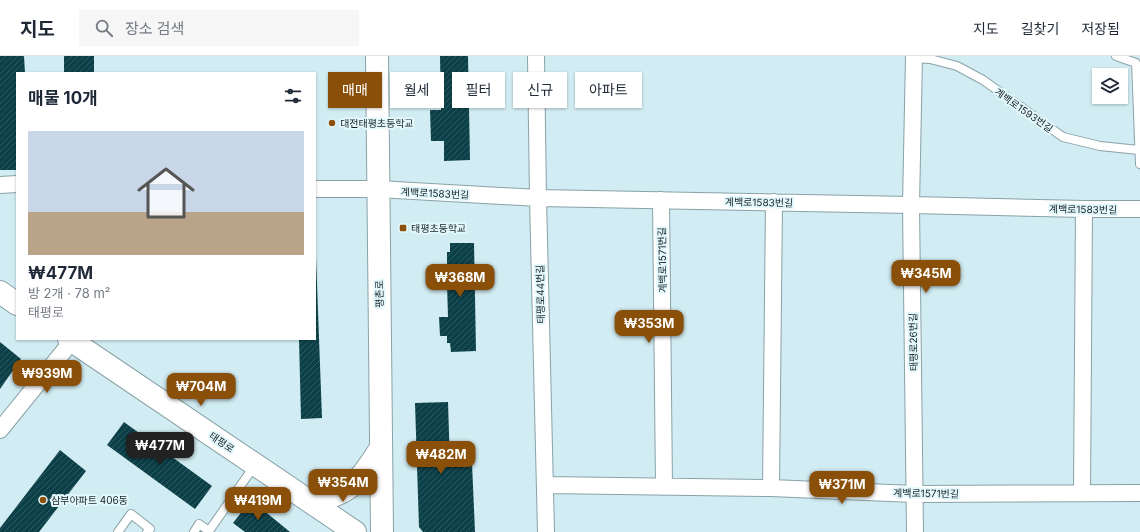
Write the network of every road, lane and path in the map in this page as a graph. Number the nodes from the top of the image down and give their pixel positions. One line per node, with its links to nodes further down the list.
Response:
1 (377, 56): 10 (main road, 평촌로)
2 (536, 56): 11 (street, 태평로44번길)
3 (1116, 56): 5 (lane)
4 (913, 57): 5 (lane, 계백로1593번길); 14 (street, 태평로26번길)
5 (1139, 150): 6 (lane)
6 (1140, 164)
7 (16, 184): 8 (street)
8 (0, 185)
9 (316, 189): 10 (street, 계백로1583번길)
10 (378, 190): 11 (street, 계백로1583번길); 21 (main road, 평촌로)
11 (538, 198): 12 (street, 계백로1583번길); 23 (street, 태평로44번길)
12 (661, 200): 13 (street, 계백로1583번길); 24 (street, 계백로1571번길)
13 (774, 202): 14 (street, 계백로1583번길); 25 (street)
14 (911, 205): 15 (street, 계백로1583번길); 28 (street, 태평로26번길)
15 (1084, 209): 16 (street, 계백로1583번길); 26 (street)
16 (1140, 209)
17 (0, 292): 18 (main road)
18 (16, 303)
19 (71, 340): 20 (street); 22 (main road, 태평로)
20 (0, 430)
21 (381, 448): 29 (main road); 35 (main road, 평촌로)
22 (256, 465): 29 (main road, 태평로); 31 (lane)
23 (545, 485): 24 (street, 계백로1571번길); 36 (street, 태평로44번길)
24 (664, 487): 25 (street, 계백로1571번길)
25 (771, 488): 28 (street, 계백로1571번길)
26 (1082, 493): 27 (street, 계백로1571번길); 28 (street, 계백로1571번길)
27 (1140, 493)
28 (914, 494): 37 (street, 태평로26번길)
29 (313, 503): 34 (main road, 태평로)
30 (150, 531): 32 (lane)
31 (209, 531): 33 (lane)
32 (118, 532)
33 (194, 532)
34 (356, 532)
35 (382, 532)
36 (546, 532)
37 (915, 532)

